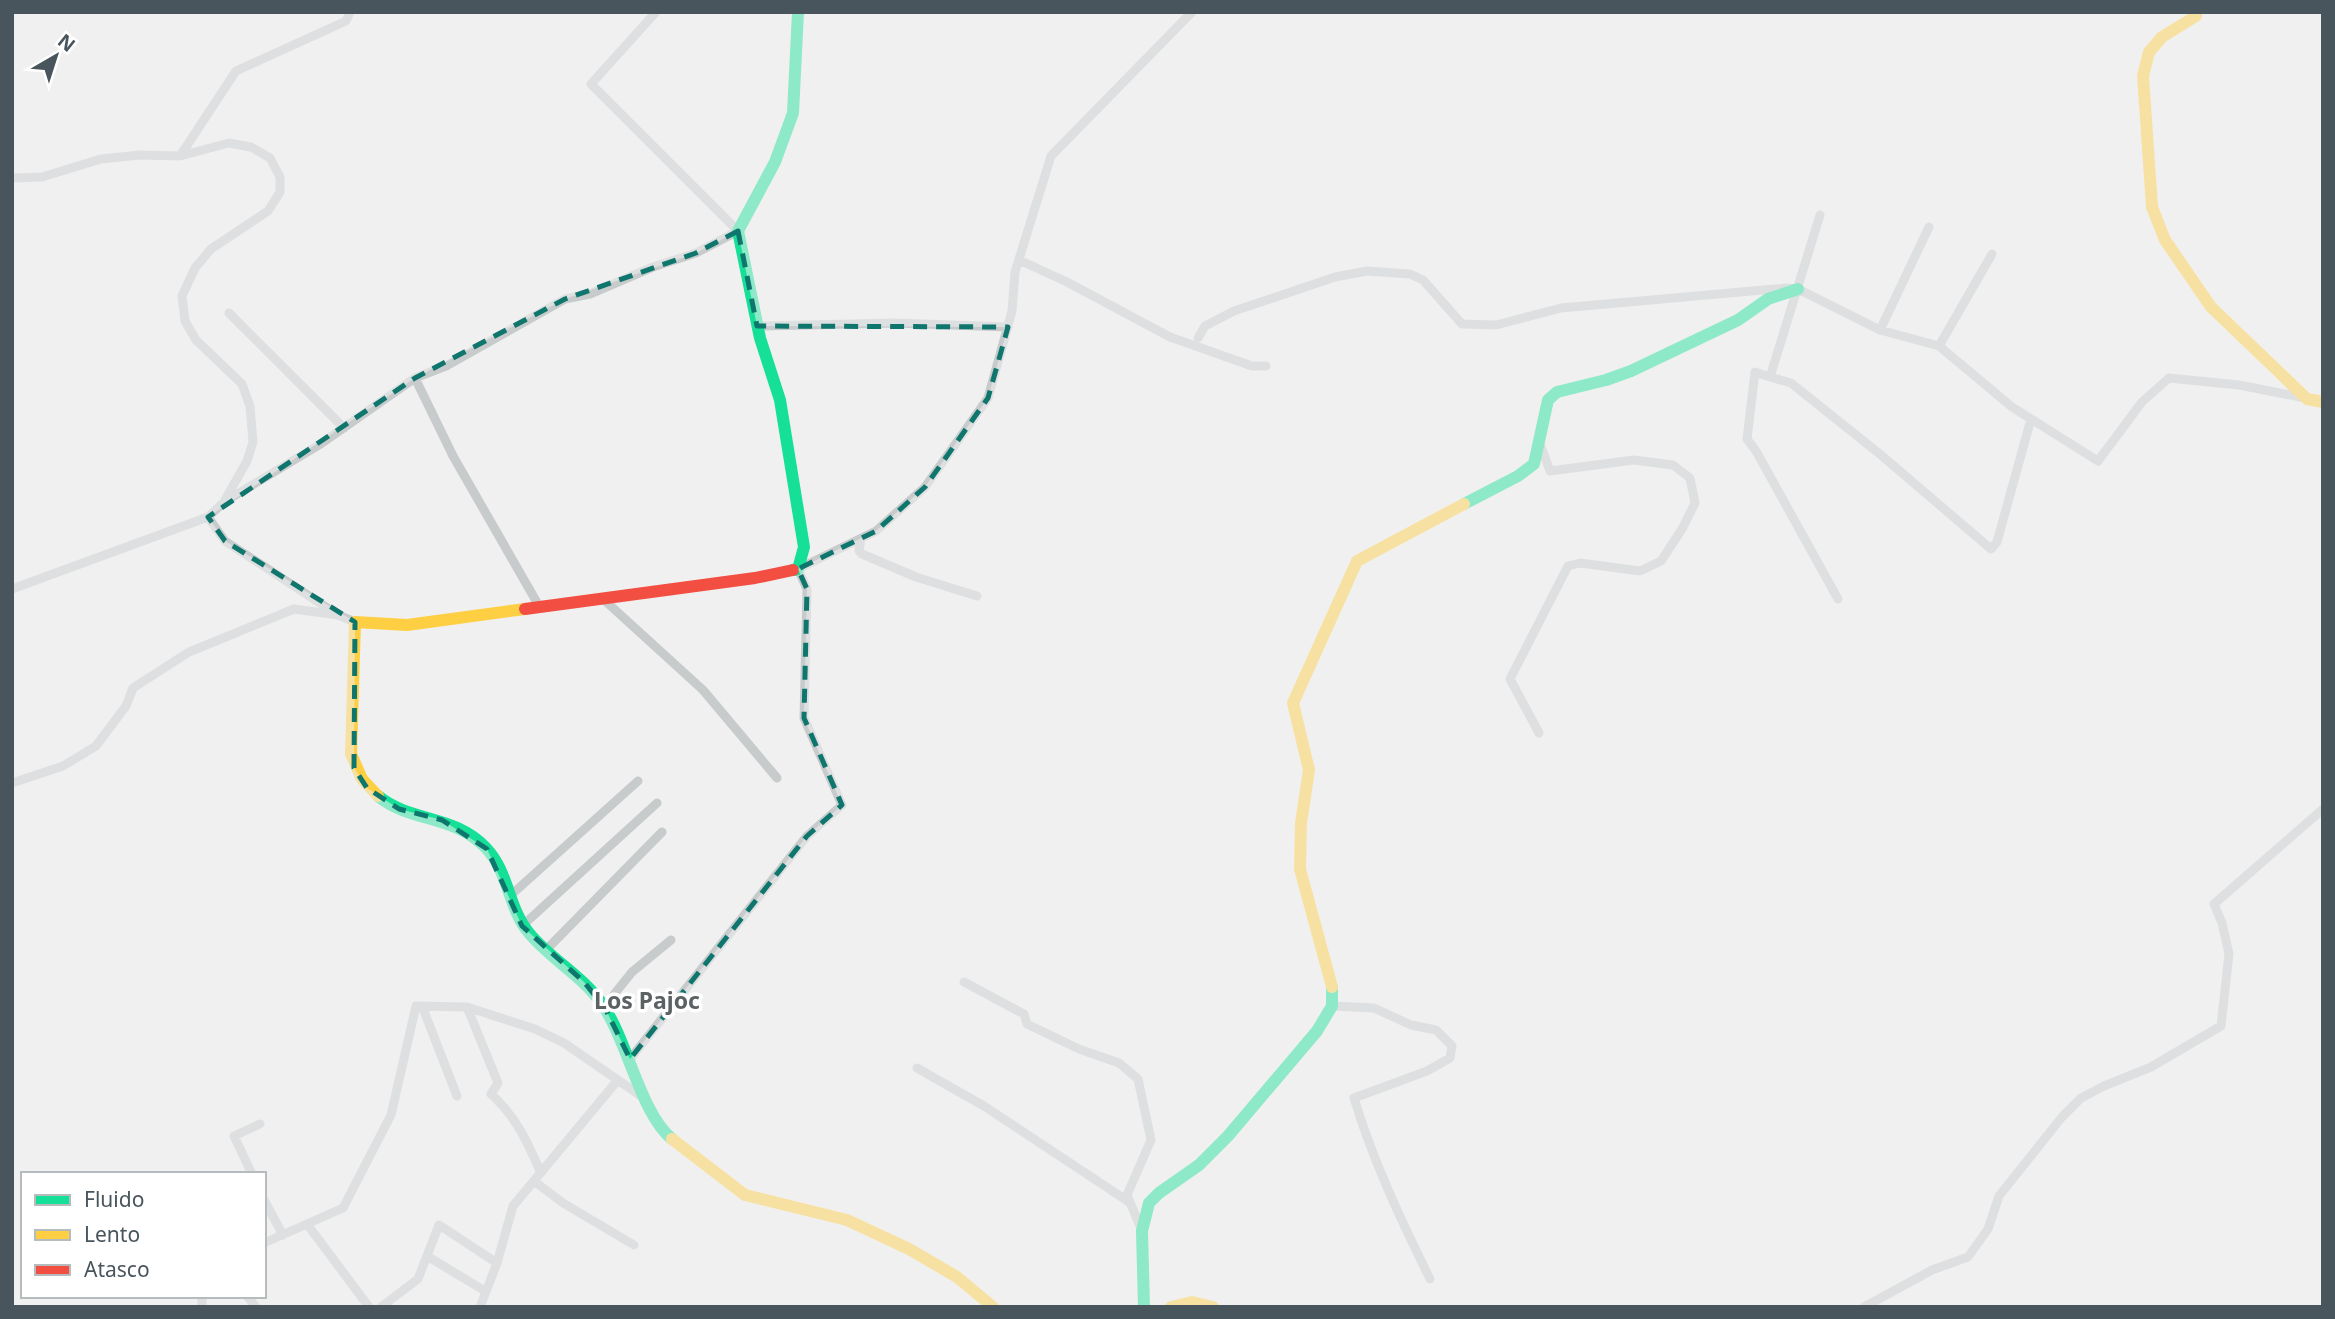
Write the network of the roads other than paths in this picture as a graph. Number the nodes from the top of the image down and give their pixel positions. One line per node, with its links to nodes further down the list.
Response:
1 (350, 12): 6 (street)
2 (656, 12): 10 (street)
3 (798, 12): 10 (street)
4 (1192, 12): 12 (street)
5 (2196, 12): 23 (street)
6 (180, 156): 7 (street); 28 (street)
7 (12, 178)
8 (1819, 215): 13 (street)
9 (1929, 227): 17 (street)
10 (738, 231): 15 (street); 22 (street)
11 (1992, 254): 19 (street)
12 (1018, 260): 16 (street); 20 (street)
13 (1798, 289): 17 (street); 18 (street); 21 (street); 27 (street)
14 (229, 313): 26 (street)
15 (757, 326): 16 (street); 31 (street)
16 (1008, 327): 30 (street)
17 (1880, 330): 19 (street)
18 (1198, 338)
19 (1939, 346): 25 (street)
20 (1266, 366)
21 (1770, 377): 25 (street); 35 (street)
22 (415, 378): 26 (street); 36 (street)
23 (2308, 399): 24 (street); 25 (street)
24 (2323, 402)
25 (2031, 419)
26 (344, 428): 28 (street)
27 (1539, 441): 39 (street); 52 (street)
28 (224, 502): 29 (street)
29 (208, 517): 32 (street); 37 (street)
30 (860, 539): 31 (street); 33 (street)
31 (798, 569): 34 (street); 55 (street)
32 (12, 589)
33 (977, 596)
34 (602, 598): 36 (street); 40 (street)
35 (1838, 599)
36 (539, 606): 38 (street)
37 (338, 615): 38 (street); 42 (street)
38 (355, 622): 46 (street)
39 (1539, 733)
40 (777, 778)
41 (638, 781): 46 (street)
42 (12, 783)
43 (657, 803): 47 (street)
44 (2323, 809): 82 (street)
45 (662, 832): 49 (street)
46 (511, 895): 47 (street)
47 (522, 926): 49 (street)
48 (671, 940): 54 (street)
49 (547, 949): 54 (street)
50 (964, 982): 64 (street)
51 (422, 1006): 53 (street); 58 (street); 66 (street)
52 (1332, 1006): 67 (street); 73 (street)
53 (467, 1007): 57 (street); 61 (street)
54 (604, 1007): 55 (street)
55 (630, 1059): 59 (street)
56 (917, 1068): 64 (street)
57 (617, 1081): 59 (street); 61 (street)
58 (457, 1096)
59 (645, 1099): 78 (street)
60 (260, 1124): 62 (street)
61 (540, 1171): 63 (street)
62 (251, 1172)
63 (534, 1181): 70 (street); 72 (street)
64 (1129, 1202): 67 (street)
65 (266, 1204): 68 (street)
66 (307, 1224): 68 (street); 75 (street)
67 (1142, 1231): 79 (street)
68 (283, 1234): 69 (street)
69 (266, 1242)
70 (634, 1245)
71 (427, 1256): 72 (street); 74 (street); 76 (street)
72 (497, 1263): 74 (street)
73 (1430, 1279)
74 (485, 1291): 77 (street)
75 (369, 1307)
76 (381, 1307)
77 (480, 1307)
78 (993, 1307)
79 (1144, 1307)
80 (1171, 1307): 81 (street)
81 (1213, 1307)
82 (1864, 1307)

